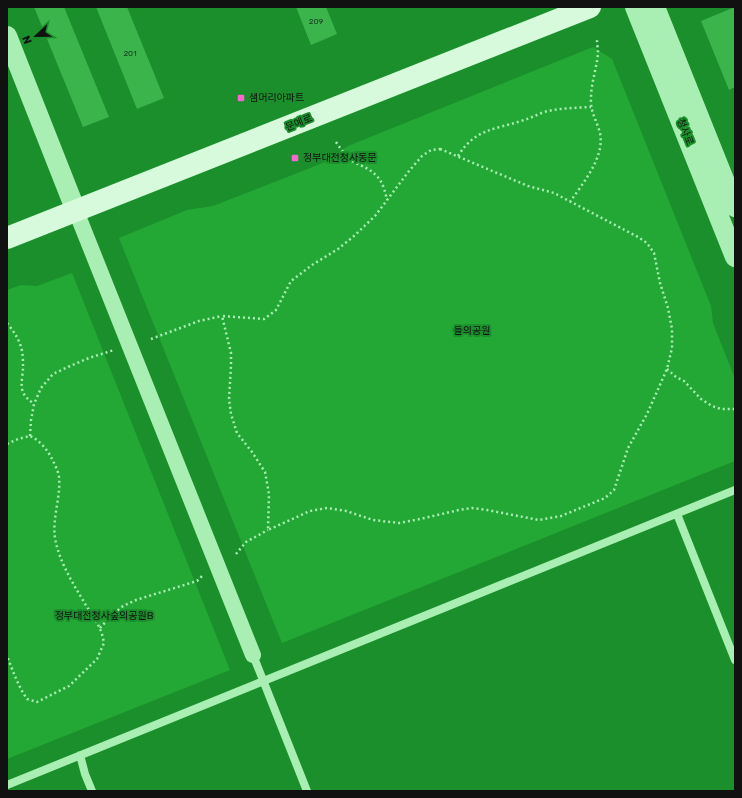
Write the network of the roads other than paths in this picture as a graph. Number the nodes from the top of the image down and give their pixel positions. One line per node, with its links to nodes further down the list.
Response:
1 (590, 7): 6 (main road, 문예로)
2 (635, 7): 8 (street, 청사로)
3 (655, 7): 5 (street, 청사로)
4 (7, 36): 6 (street)
5 (735, 207)
6 (76, 211): 7 (main road, 문예로); 11 (street)
7 (7, 238)
8 (735, 257)
9 (735, 490): 10 (lane)
10 (677, 514): 12 (lane); 13 (lane)
11 (253, 655): 13 (lane)
12 (735, 660)
13 (264, 681): 14 (lane); 17 (lane)
14 (80, 755): 15 (lane); 16 (lane)
15 (7, 785)
16 (92, 791)
17 (307, 791)

